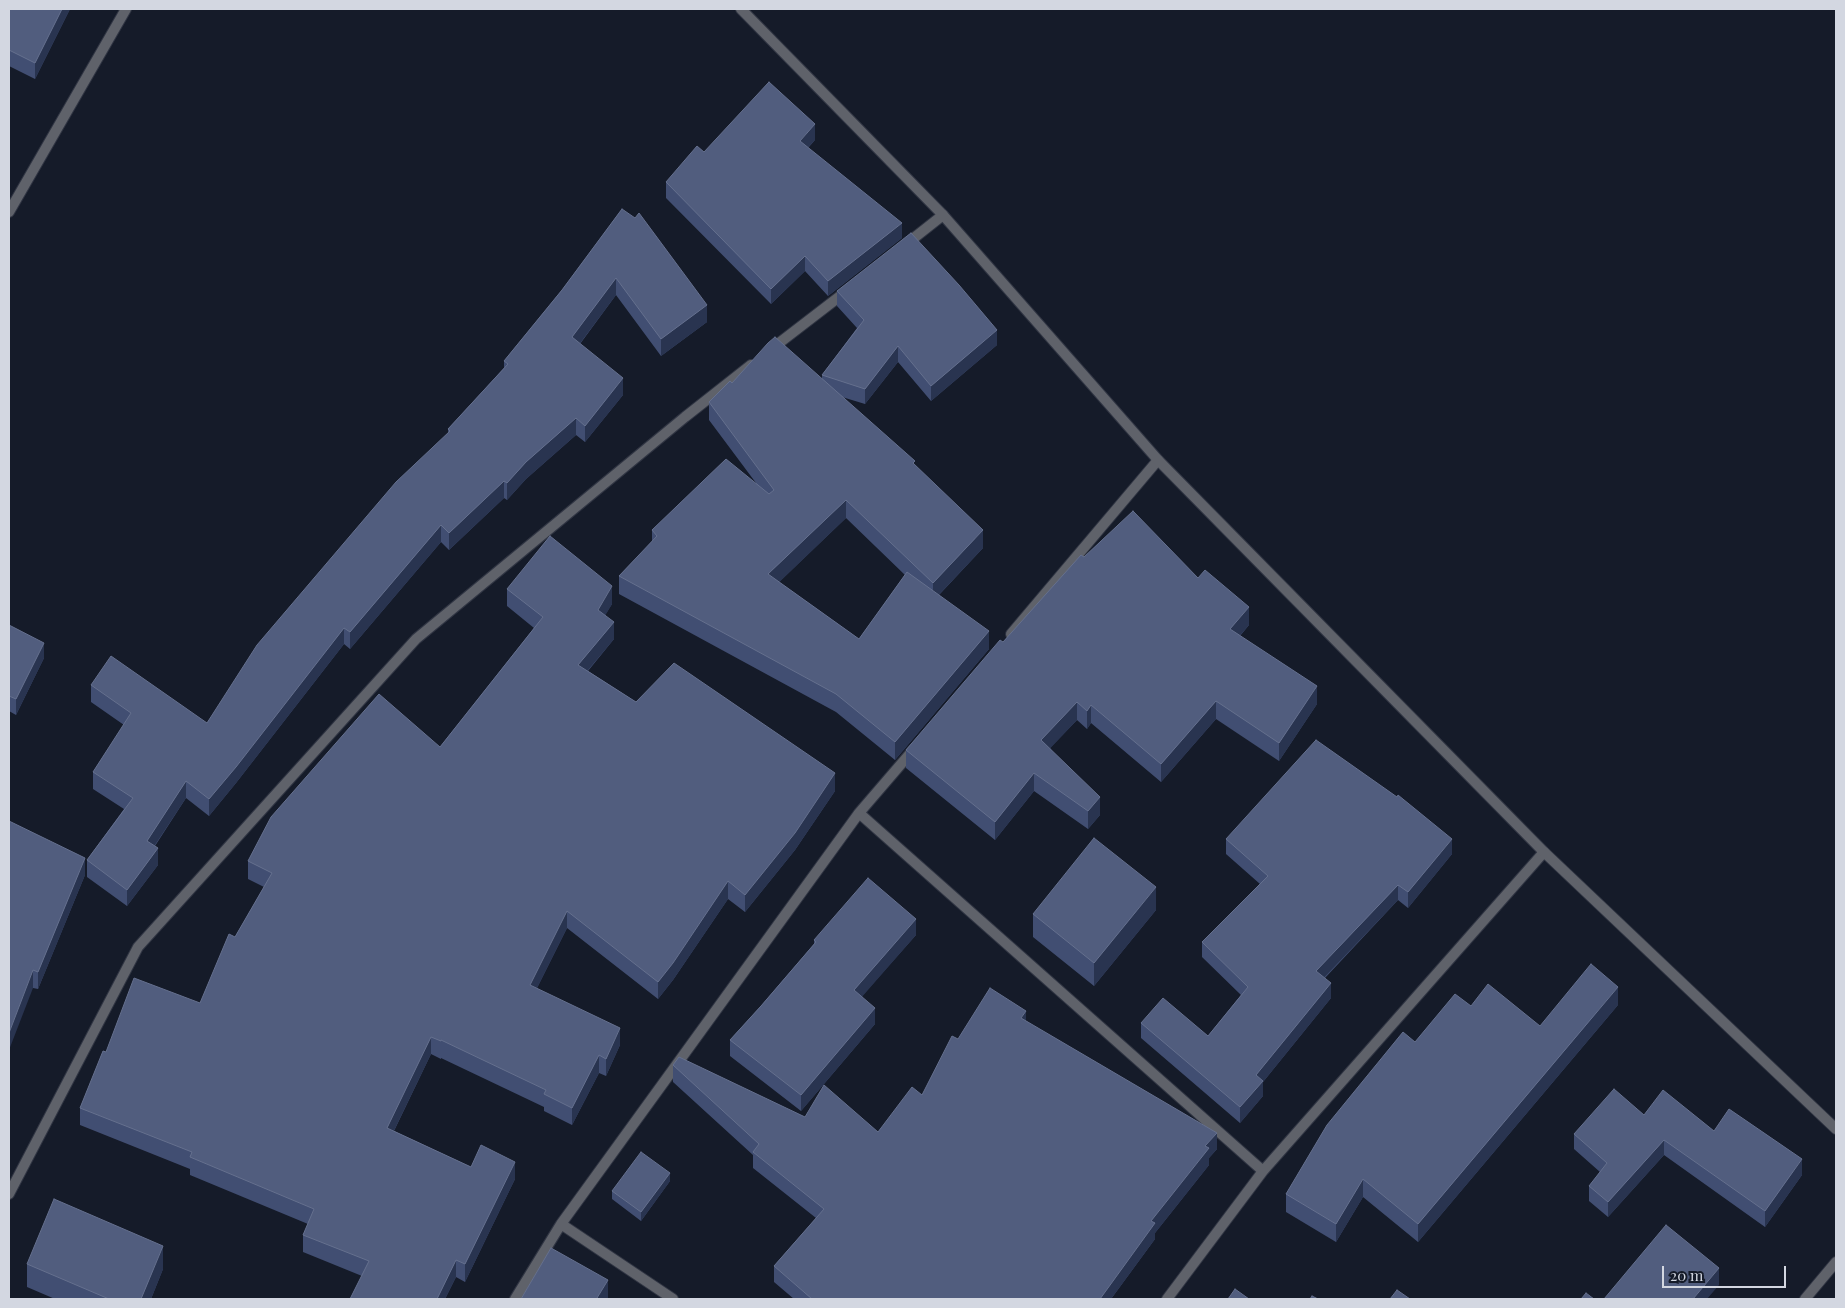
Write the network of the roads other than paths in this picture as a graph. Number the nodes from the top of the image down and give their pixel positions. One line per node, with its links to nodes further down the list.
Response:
1 (126, 9): 3 (street)
2 (741, 9): 4 (street)
3 (9, 212)
4 (943, 215): 5 (street); 7 (street)
5 (896, 252)
6 (857, 282): 14 (street)
7 (1158, 460): 8 (street); 11 (street)
8 (1006, 640)
9 (923, 738): 10 (street)
10 (859, 813): 13 (street); 15 (street)
11 (1544, 852): 12 (street); 13 (street)
12 (1836, 1129)
13 (1263, 1171): 19 (street)
14 (9, 1194)
15 (561, 1224): 17 (street); 18 (street)
16 (1836, 1262): 20 (street)
17 (515, 1299)
18 (673, 1299)
19 (1167, 1299)
20 (1805, 1299)

